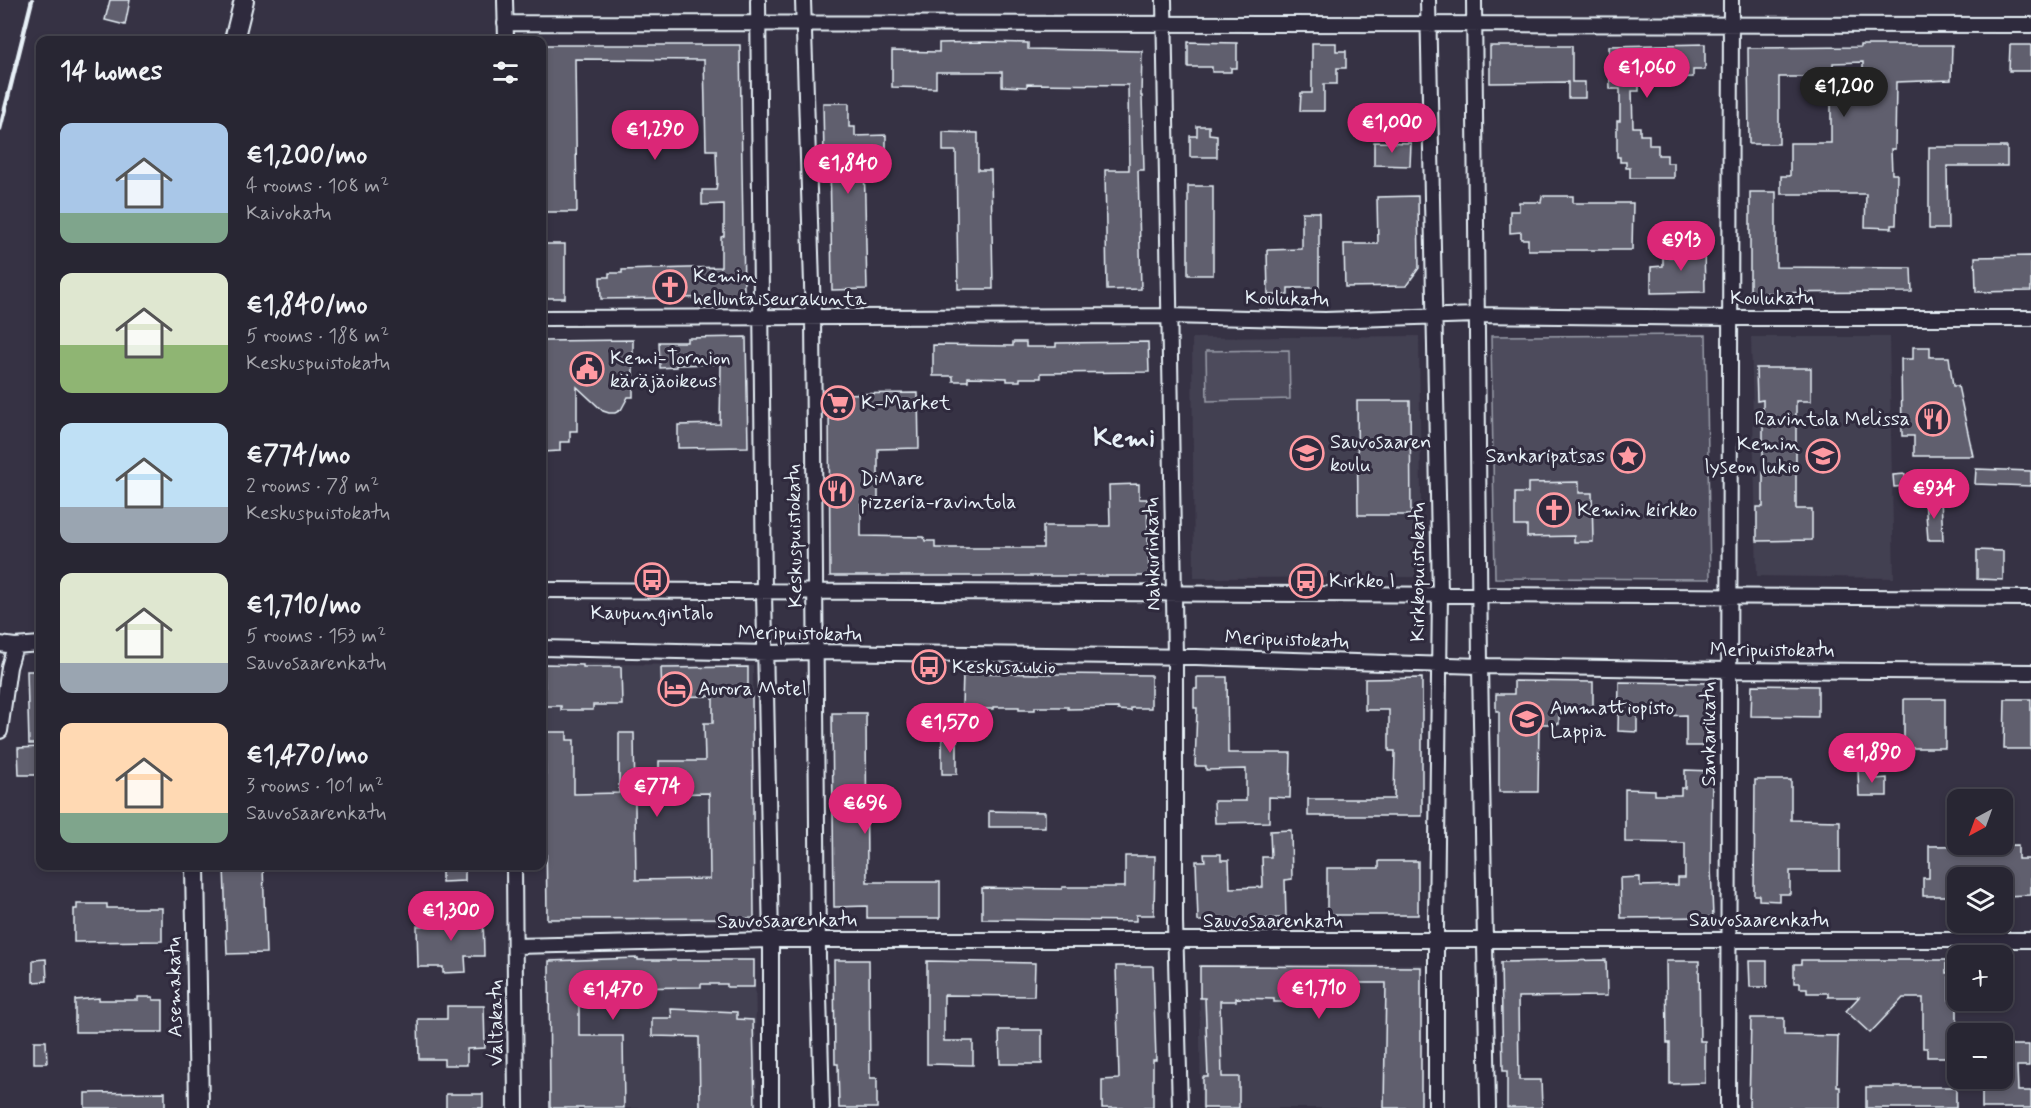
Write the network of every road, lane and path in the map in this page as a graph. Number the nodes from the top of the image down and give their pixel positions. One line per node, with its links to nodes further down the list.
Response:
1 (244, 0): 17 (main road)
2 (505, 0): 9 (street)
3 (759, 0): 10 (street, Keskuspuistokatu)
4 (803, 0): 11 (street, Keskuspuistokatu)
5 (1164, 0): 12 (street, Nahkurinkatu)
6 (1428, 0): 13 (street, Kirkkopuistokatu)
7 (1474, 0): 14 (street)
8 (1731, 0): 15 (street, Sankarikatu)
9 (505, 23): 10 (street); 18 (street)
10 (759, 24): 11 (street); 20 (street, Keskuspuistokatu)
11 (803, 24): 12 (street); 21 (street, Keskuspuistokatu)
12 (1164, 24): 13 (street); 22 (street, Nahkurinkatu)
13 (1429, 24): 14 (street); 23 (street, Kirkkopuistokatu)
14 (1474, 24): 15 (street); 19 (street)
15 (1731, 24): 16 (street); 25 (street, Sankarikatu)
16 (2031, 25)
17 (235, 36)
18 (506, 36)
19 (1476, 315): 23 (street, Koulukatu); 25 (street, Koulukatu); 32 (street)
20 (761, 316): 21 (street, Koulukatu); 24 (street, Koulukatu); 29 (street, Keskuspuistokatu)
21 (813, 316): 22 (street, Koulukatu); 28 (street, Keskuspuistokatu)
22 (1169, 316): 23 (street, Koulukatu); 30 (street, Nahkurinkatu)
23 (1434, 317): 31 (street, Kirkkopuistokatu)
24 (546, 318)
25 (1730, 318): 26 (street, Koulukatu); 33 (street, Sankarikatu)
26 (2031, 318)
27 (546, 590): 29 (street, Meripuistokatu)
28 (815, 591): 29 (street, Meripuistokatu); 30 (street, Meripuistokatu); 39 (street, Keskuspuistokatu)
29 (764, 592): 40 (street, Keskuspuistokatu)
30 (1173, 594): 31 (street, Meripuistokatu); 41 (street, Nahkurinkatu)
31 (1440, 594): 32 (street, Meripuistokatu); 42 (street, Kirkkopuistokatu)
32 (1480, 595): 33 (street, Meripuistokatu); 43 (street)
33 (1729, 596): 34 (street, Meripuistokatu); 44 (street, Sankarikatu)
34 (2031, 598)
35 (0, 644): 37 (street)
36 (36, 644): 37 (street)
37 (15, 646): 46 (street)
38 (546, 648): 40 (street, Meripuistokatu)
39 (817, 652): 40 (street, Meripuistokatu); 41 (street, Meripuistokatu); 50 (street, Keskuspuistokatu)
40 (767, 653): 49 (street, Keskuspuistokatu)
41 (1175, 657): 42 (street, Meripuistokatu); 51 (street, Nahkurinkatu)
42 (1438, 664): 43 (street, Meripuistokatu); 54 (street, Kirkkopuistokatu)
43 (1480, 666): 44 (street, Meripuistokatu); 55 (street)
44 (1729, 670): 45 (street, Meripuistokatu); 52 (street, Sankarikatu)
45 (2031, 672)
46 (0, 731)
47 (195, 870): 57 (main road, Asemakatu)
48 (514, 870): 56 (street, Valtakatu)
49 (771, 940): 50 (street, Sauvosaarenkatu); 56 (street, Sauvosaarenkatu); 59 (street, Keskuspuistokatu)
50 (819, 940): 51 (street, Sauvosaarenkatu); 60 (street, Keskuspuistokatu)
51 (1176, 940): 54 (street, Sauvosaarenkatu); 61 (street, Nahkurinkatu)
52 (1728, 940): 53 (street, Sauvosaarenkatu); 55 (street, Sauvosaarenkatu); 64 (street, Sankarikatu)
53 (2031, 940)
54 (1436, 941): 55 (street, Sauvosaarenkatu); 62 (street, Kirkkopuistokatu)
55 (1484, 941): 63 (street)
56 (515, 946): 58 (street, Valtakatu)
57 (199, 1108)
58 (516, 1108)
59 (771, 1108)
60 (822, 1108)
61 (1180, 1108)
62 (1436, 1108)
63 (1488, 1108)
64 (1728, 1108)

